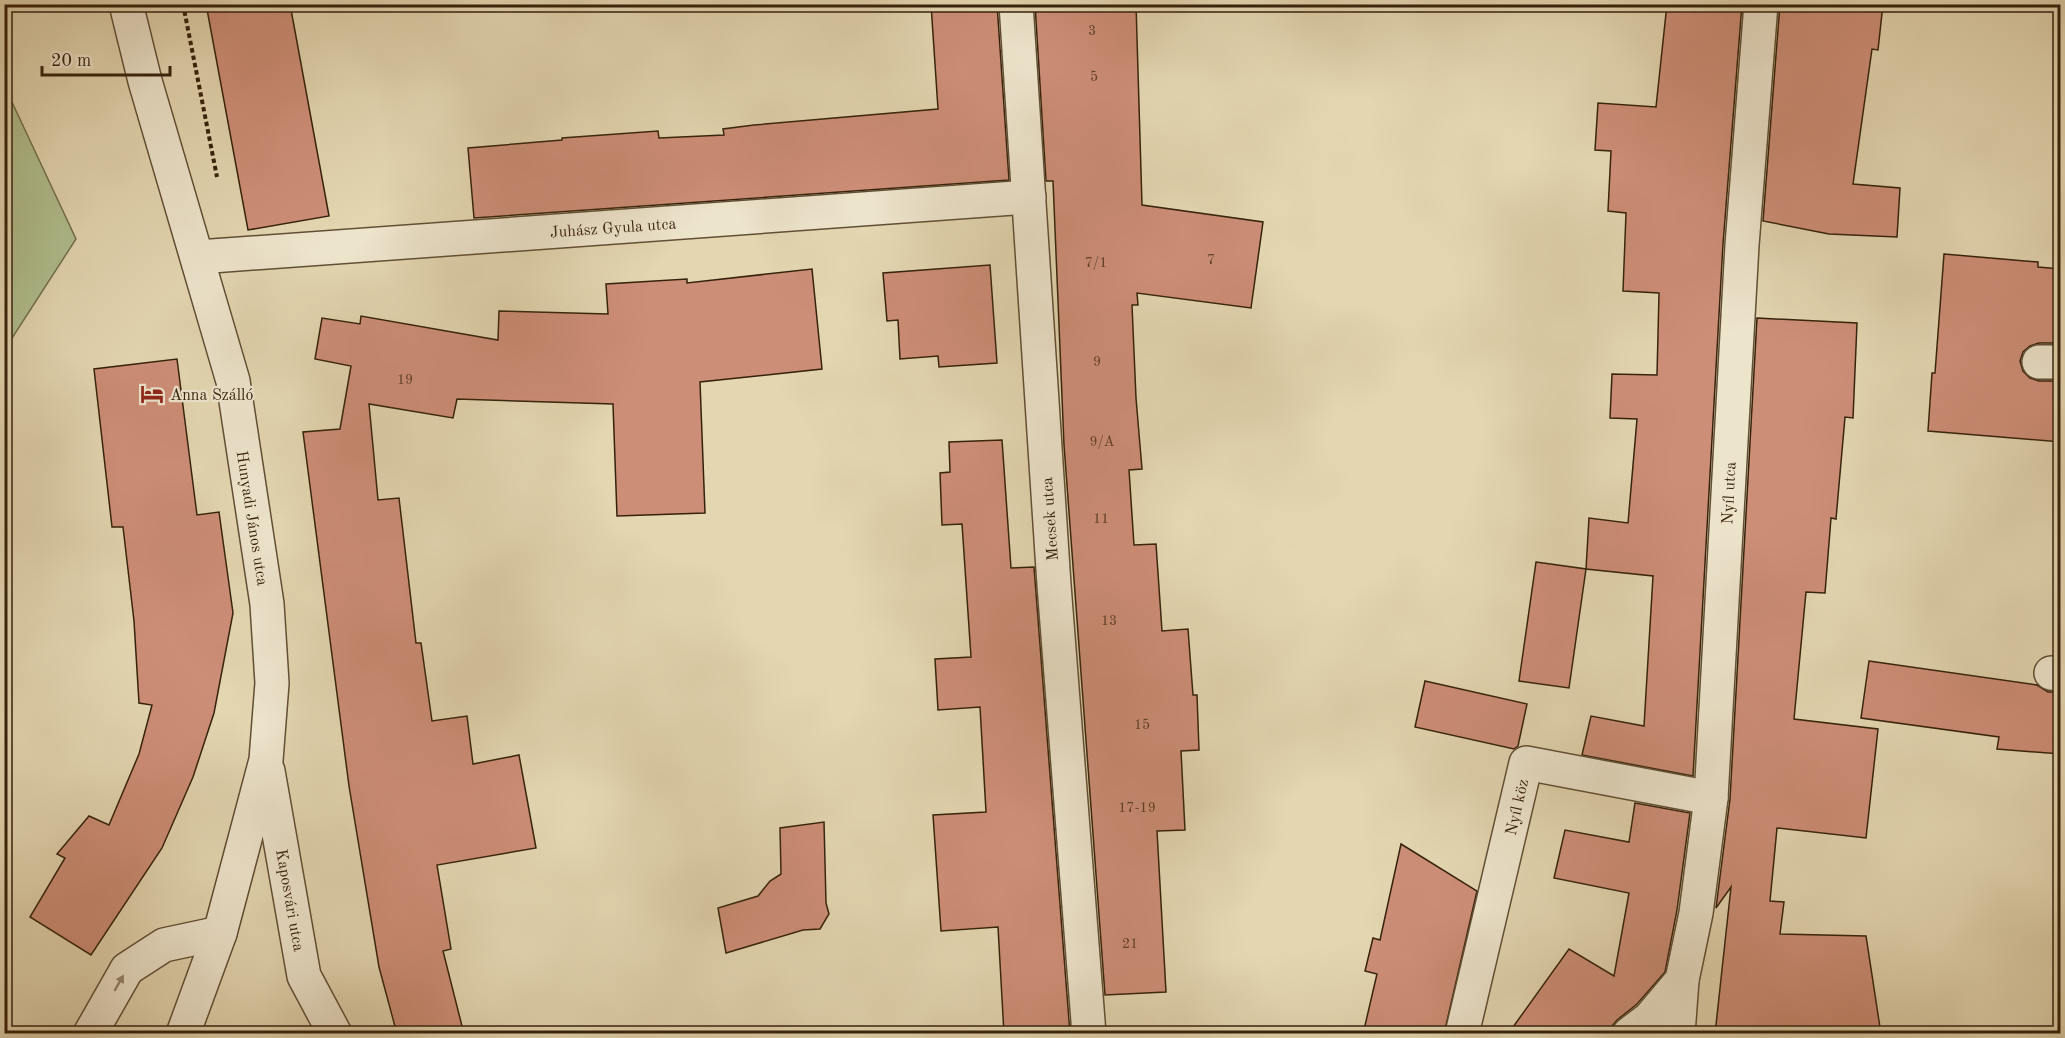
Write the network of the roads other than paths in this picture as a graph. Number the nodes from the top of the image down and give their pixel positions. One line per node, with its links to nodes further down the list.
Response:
1 (126, 4): 5 (street, Hunyadi János utca)
2 (1016, 4): 4 (street, Mecsek utca)
3 (1761, 4): 7 (street, Nyíl utca)
4 (1029, 197): 5 (street, Juhász Gyula utca); 13 (street, Mecsek utca)
5 (198, 257): 6 (street, Hunyadi János utca)
6 (266, 760): 8 (street, Hunyadi János utca); 12 (street, Kaposvári utca)
7 (1711, 798): 9 (street, Nyíl utca); 14 (street, Nyíl köz)
8 (220, 933): 10 (street, one-way to 8); 11 (street, Hunyadi János utca)
9 (1682, 980): 15 (street); 16 (street, Nyíl utca)
10 (90, 1034)
11 (183, 1034)
12 (336, 1034)
13 (1089, 1034)
14 (1462, 1034)
15 (1629, 1034)
16 (1678, 1034)

